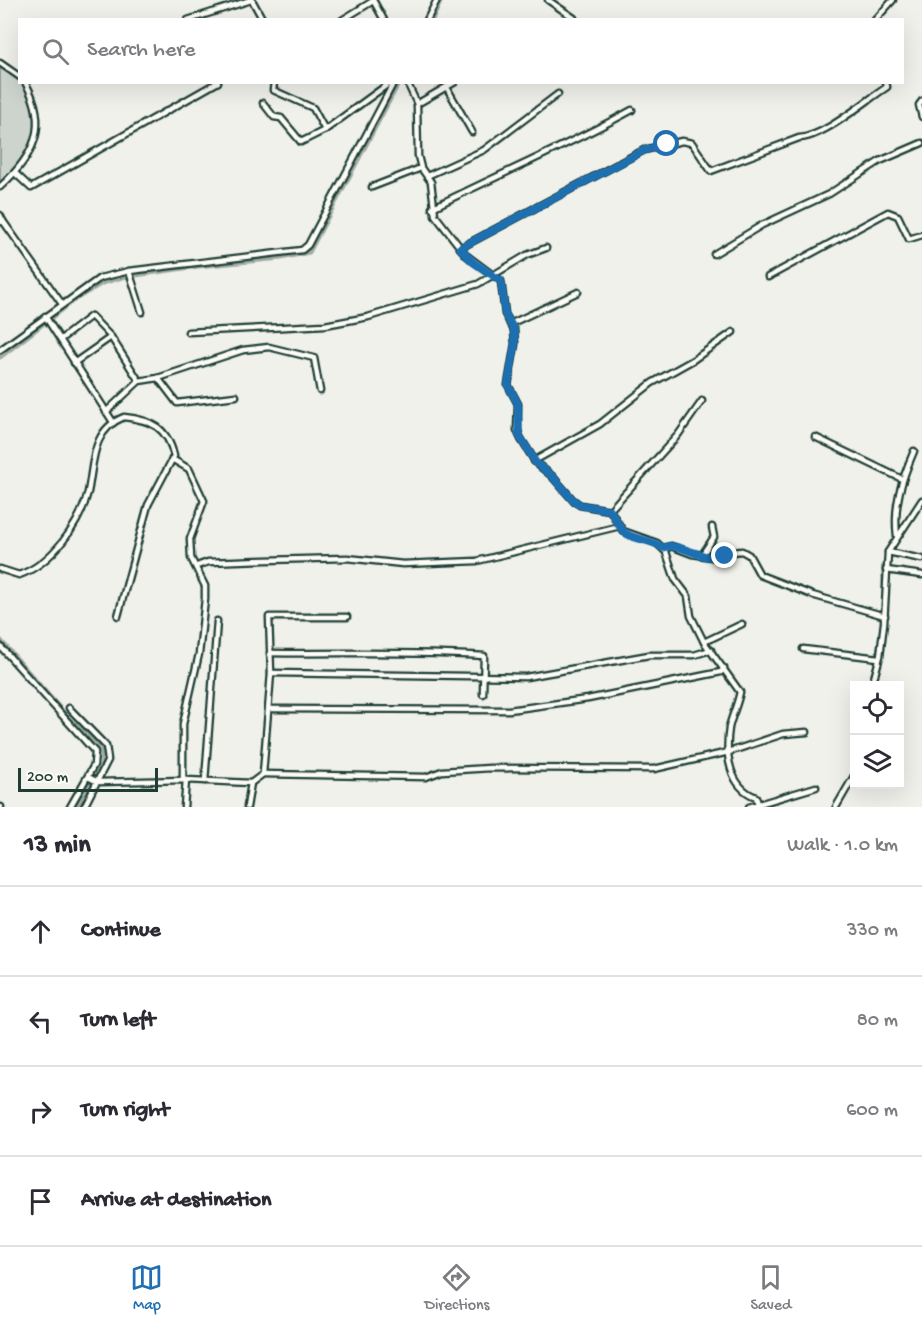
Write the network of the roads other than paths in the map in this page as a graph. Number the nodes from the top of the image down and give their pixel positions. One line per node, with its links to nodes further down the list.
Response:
1 (251, 0): 8 (street); 9 (street)
2 (373, 0): 10 (street); 11 (street)
3 (437, 0): 12 (street)
4 (548, 0): 7 (street)
5 (560, 0): 7 (street)
6 (893, 0): 14 (street)
7 (554, 5): 13 (street)
8 (194, 18)
9 (262, 18)
10 (345, 18)
11 (383, 18)
12 (428, 18)
13 (574, 18)
14 (877, 18)
15 (0, 63): 16 (street)
16 (18, 76)
17 (26, 84): 36 (street)
18 (214, 84): 36 (street)
19 (274, 84): 32 (street)
20 (389, 84): 32 (street)
21 (391, 84): 47 (street)
22 (408, 84): 29 (street)
23 (452, 84): 25 (street)
24 (886, 84): 44 (street)
25 (447, 88): 29 (street); 33 (street)
26 (558, 94): 37 (street)
27 (922, 101): 31 (street)
28 (262, 103): 32 (street)
29 (417, 104): 35 (street)
30 (632, 110): 40 (street)
31 (922, 117)
32 (325, 130)
33 (472, 132)
34 (922, 143): 46 (street)
35 (421, 168): 37 (street); 39 (street)
36 (16, 174): 38 (street)
37 (427, 176): 40 (street)
38 (0, 187)
39 (372, 187)
40 (432, 208): 44 (street)
41 (0, 215): 42 (street)
42 (2, 222): 51 (street)
43 (922, 235): 49 (street)
44 (460, 248): 48 (street)
45 (546, 248): 48 (street)
46 (714, 254)
47 (130, 274): 51 (street); 52 (street)
48 (494, 275): 54 (street); 55 (street)
49 (768, 278)
50 (578, 292): 54 (street)
51 (62, 304): 53 (street)
52 (142, 312)
53 (48, 318): 58 (street); 59 (street)
54 (510, 324): 71 (street)
55 (188, 332)
56 (733, 332): 71 (street)
57 (111, 338): 58 (street); 60 (street); 62 (street)
58 (61, 339): 60 (street)
59 (0, 350)
60 (74, 363): 66 (street)
61 (158, 378): 62 (street); 63 (street); 64 (street)
62 (139, 381): 66 (street)
63 (320, 391)
64 (236, 396)
65 (702, 401): 74 (street)
66 (106, 412): 67 (street)
67 (113, 422): 70 (street); 83 (street)
68 (815, 437): 72 (street)
69 (914, 451): 72 (street)
70 (172, 459): 82 (street); 87 (street)
71 (534, 461): 74 (street)
72 (902, 479): 77 (street)
73 (922, 500): 77 (street)
74 (610, 510): 75 (street)
75 (620, 526): 78 (street); 82 (street)
76 (712, 527): 80 (street)
77 (897, 536): 79 (street)
78 (663, 548): 80 (street); 91 (street)
79 (888, 552): 81 (street); 84 (street)
80 (702, 555): 86 (street)
81 (922, 559)
82 (197, 566): 108 (street)
83 (0, 569)
84 (886, 570): 85 (street); 86 (street)
85 (922, 575)
86 (882, 615): 96 (street)
87 (118, 616)
88 (347, 617): 95 (street)
89 (217, 621): 109 (street)
90 (742, 624): 91 (street)
91 (704, 642): 94 (street)
92 (0, 646): 107 (street)
93 (803, 649): 96 (street)
94 (711, 650): 97 (street); 99 (street)
95 (270, 653): 98 (street); 99 (street)
96 (879, 658): 100 (street)
97 (724, 668): 103 (street); 105 (street)
98 (270, 673): 99 (street); 103 (street)
99 (483, 676): 101 (street)
100 (873, 681)
101 (483, 694)
102 (69, 708): 107 (street)
103 (269, 709): 106 (street)
104 (807, 732): 105 (street)
105 (729, 752): 106 (street); 113 (street)
106 (263, 774): 110 (street)
107 (93, 779): 108 (street); 114 (street); 115 (street)
108 (185, 780): 109 (street); 116 (street)
109 (205, 781): 110 (street)
110 (251, 783): 117 (street)
111 (850, 784): 119 (street)
112 (816, 787): 113 (street)
113 (759, 805): 118 (street)
114 (70, 807)
115 (84, 807)
116 (184, 807)
117 (247, 807)
118 (749, 807)
119 (836, 807)

